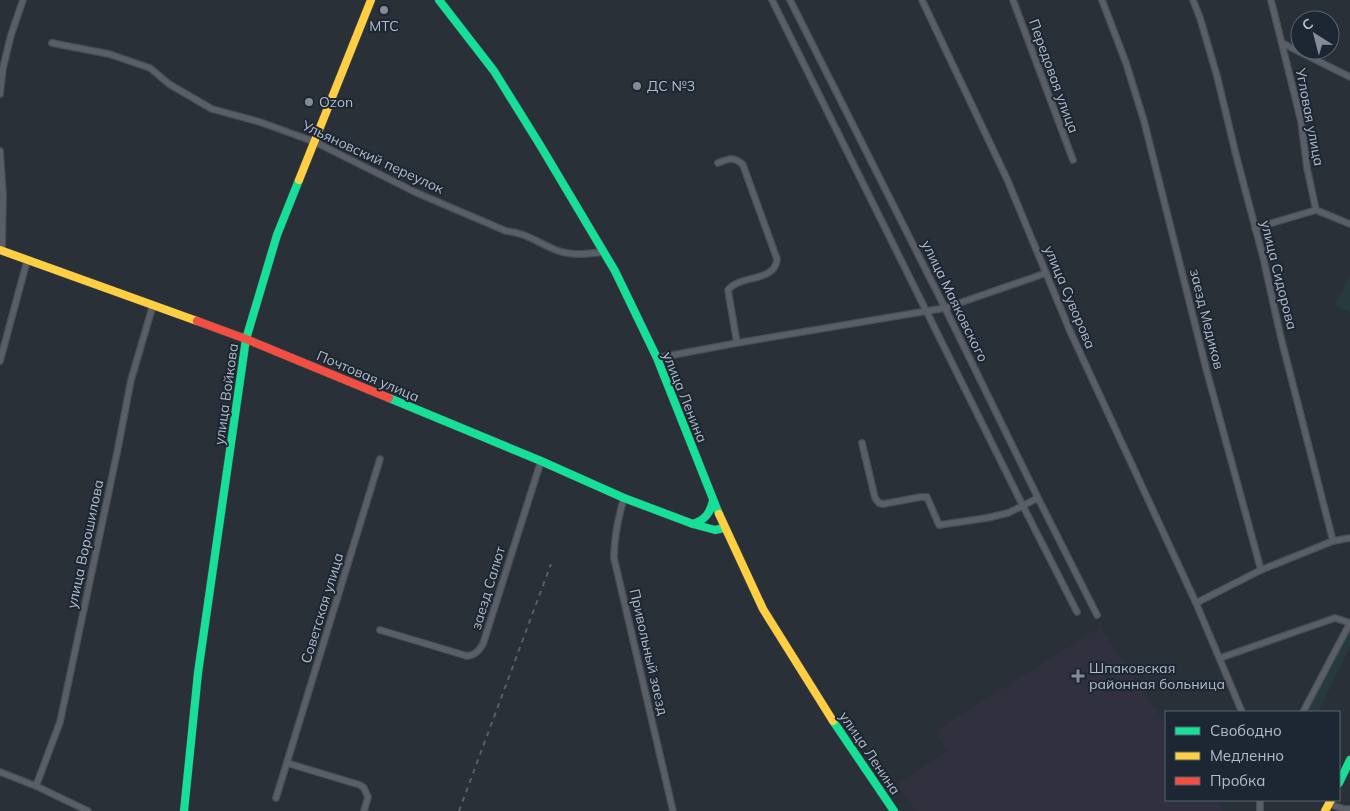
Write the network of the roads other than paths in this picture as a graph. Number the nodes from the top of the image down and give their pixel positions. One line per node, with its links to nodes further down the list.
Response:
1 (23, 0): 14 (street)
2 (371, 0): 15 (main road, улица Войкова)
3 (439, 0): 23 (main road, улица Ленина)
4 (772, 0): 28 (street)
5 (790, 0): 27 (street, улица Маяковского)
6 (922, 0): 25 (street, улица Суворова)
7 (1013, 0): 17 (street, Передовая улица)
8 (1102, 0): 44 (street, заезд Медиков)
9 (1193, 0): 21 (street, улица Сидорова)
10 (1271, 0): 11 (street, Угловая улица)
11 (1282, 42): 13 (street); 19 (street, Угловая улица)
12 (52, 43): 15 (street, Ульяновский переулок)
13 (1350, 77)
14 (0, 94)
15 (315, 142): 23 (street, Ульяновский переулок); 29 (main road, улица Войкова)
16 (0, 151): 22 (street)
17 (1072, 160)
18 (718, 163): 30 (street)
19 (1316, 210): 20 (street); 21 (street)
20 (1350, 224)
21 (1255, 228): 43 (street, улица Сидорова)
22 (1, 250): 24 (main road, Почтовая улица)
23 (602, 252): 31 (main road, улица Ленина)
24 (27, 260): 26 (main road, Почтовая улица); 32 (street)
25 (1046, 273): 27 (street); 45 (street, улица Суворова)
26 (153, 305): 29 (main road, Почтовая улица); 57 (street, улица Ворошилова)
27 (945, 308): 28 (street); 37 (street, улица Маяковского)
28 (926, 310): 30 (street); 39 (street)
29 (246, 339): 35 (main road, Почтовая улица); 62 (main road, улица Войкова)
30 (737, 343): 31 (street)
31 (657, 358): 38 (main road, улица Ленина)
32 (0, 361)
33 (862, 443): 39 (street)
34 (380, 459): 54 (street, Советская улица)
35 (541, 461): 36 (main road, Почтовая улица); 49 (street, заезд Салют)
36 (624, 498): 40 (main road, Почтовая улица); 64 (street, Привольный заезд)
37 (1038, 498): 39 (street); 47 (street, улица Маяковского)
38 (713, 501): 40 (main road); 41 (main road, улица Ленина)
39 (1023, 506): 46 (street)
40 (693, 524): 41 (main road, Почтовая улица)
41 (724, 528): 65 (main road, улица Ленина)
42 (1350, 538): 43 (street)
43 (1334, 541): 44 (street)
44 (1261, 570): 45 (street)
45 (1196, 603): 50 (street, улица Суворова)
46 (1077, 612)
47 (1097, 614)
48 (1350, 623): 50 (street); 52 (street)
49 (380, 630)
50 (1220, 658): 51 (street, улица Суворова)
51 (1242, 711)
52 (1304, 711)
53 (1350, 760): 56 (main road)
54 (287, 763): 58 (street, Советская улица); 63 (street)
55 (0, 772): 57 (street)
56 (1340, 781)
57 (36, 786): 61 (street)
58 (276, 798)
59 (1328, 805): 60 (street)
60 (1350, 809)
61 (88, 811)
62 (184, 811)
63 (364, 811)
64 (673, 811)
65 (894, 811)

